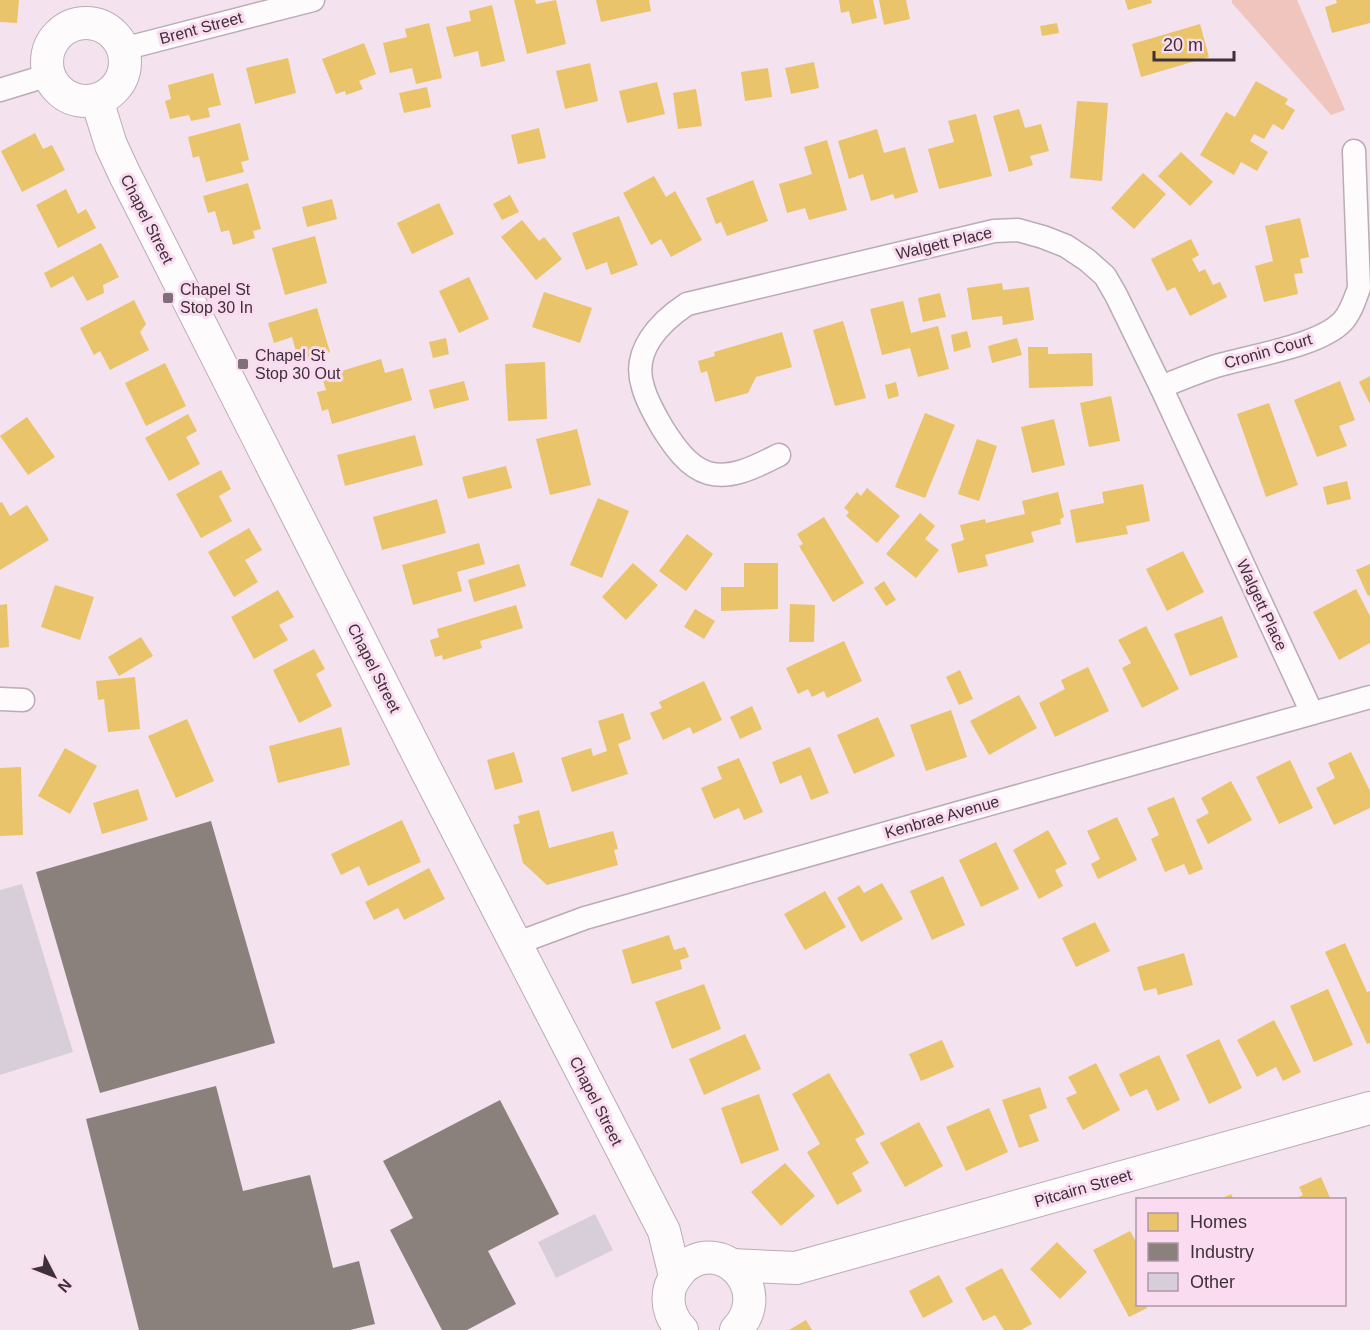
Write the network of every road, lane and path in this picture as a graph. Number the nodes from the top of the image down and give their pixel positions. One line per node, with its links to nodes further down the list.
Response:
1 (313, 0): 3 (street, Brent Street)
2 (79, 12): 3 (street); 4 (street)
3 (123, 48): 6 (street)
4 (48, 75): 5 (street); 6 (street)
5 (0, 90)
6 (97, 100): 14 (street, Chapel Street)
7 (1354, 151): 8 (street, Cronin Court)
8 (1161, 387): 9 (street, Walgett Place); 13 (street, Walgett Place)
9 (778, 455)
10 (1370, 697): 13 (street, Kenbrae Avenue)
11 (0, 699): 12 (street)
12 (23, 700)
13 (1312, 713): 14 (street, Kenbrae Avenue)
14 (515, 944): 16 (street, Chapel Street)
15 (1370, 1108): 18 (street, Pitcairn Street)
16 (664, 1231): 17 (street); 19 (street, Chapel Street)
17 (720, 1262): 18 (street, Pitcairn Street); 19 (street); 20 (street)
18 (796, 1269): 20 (street, Pitcairn Street)
19 (675, 1276): 21 (street)
20 (743, 1324)
21 (682, 1330)

